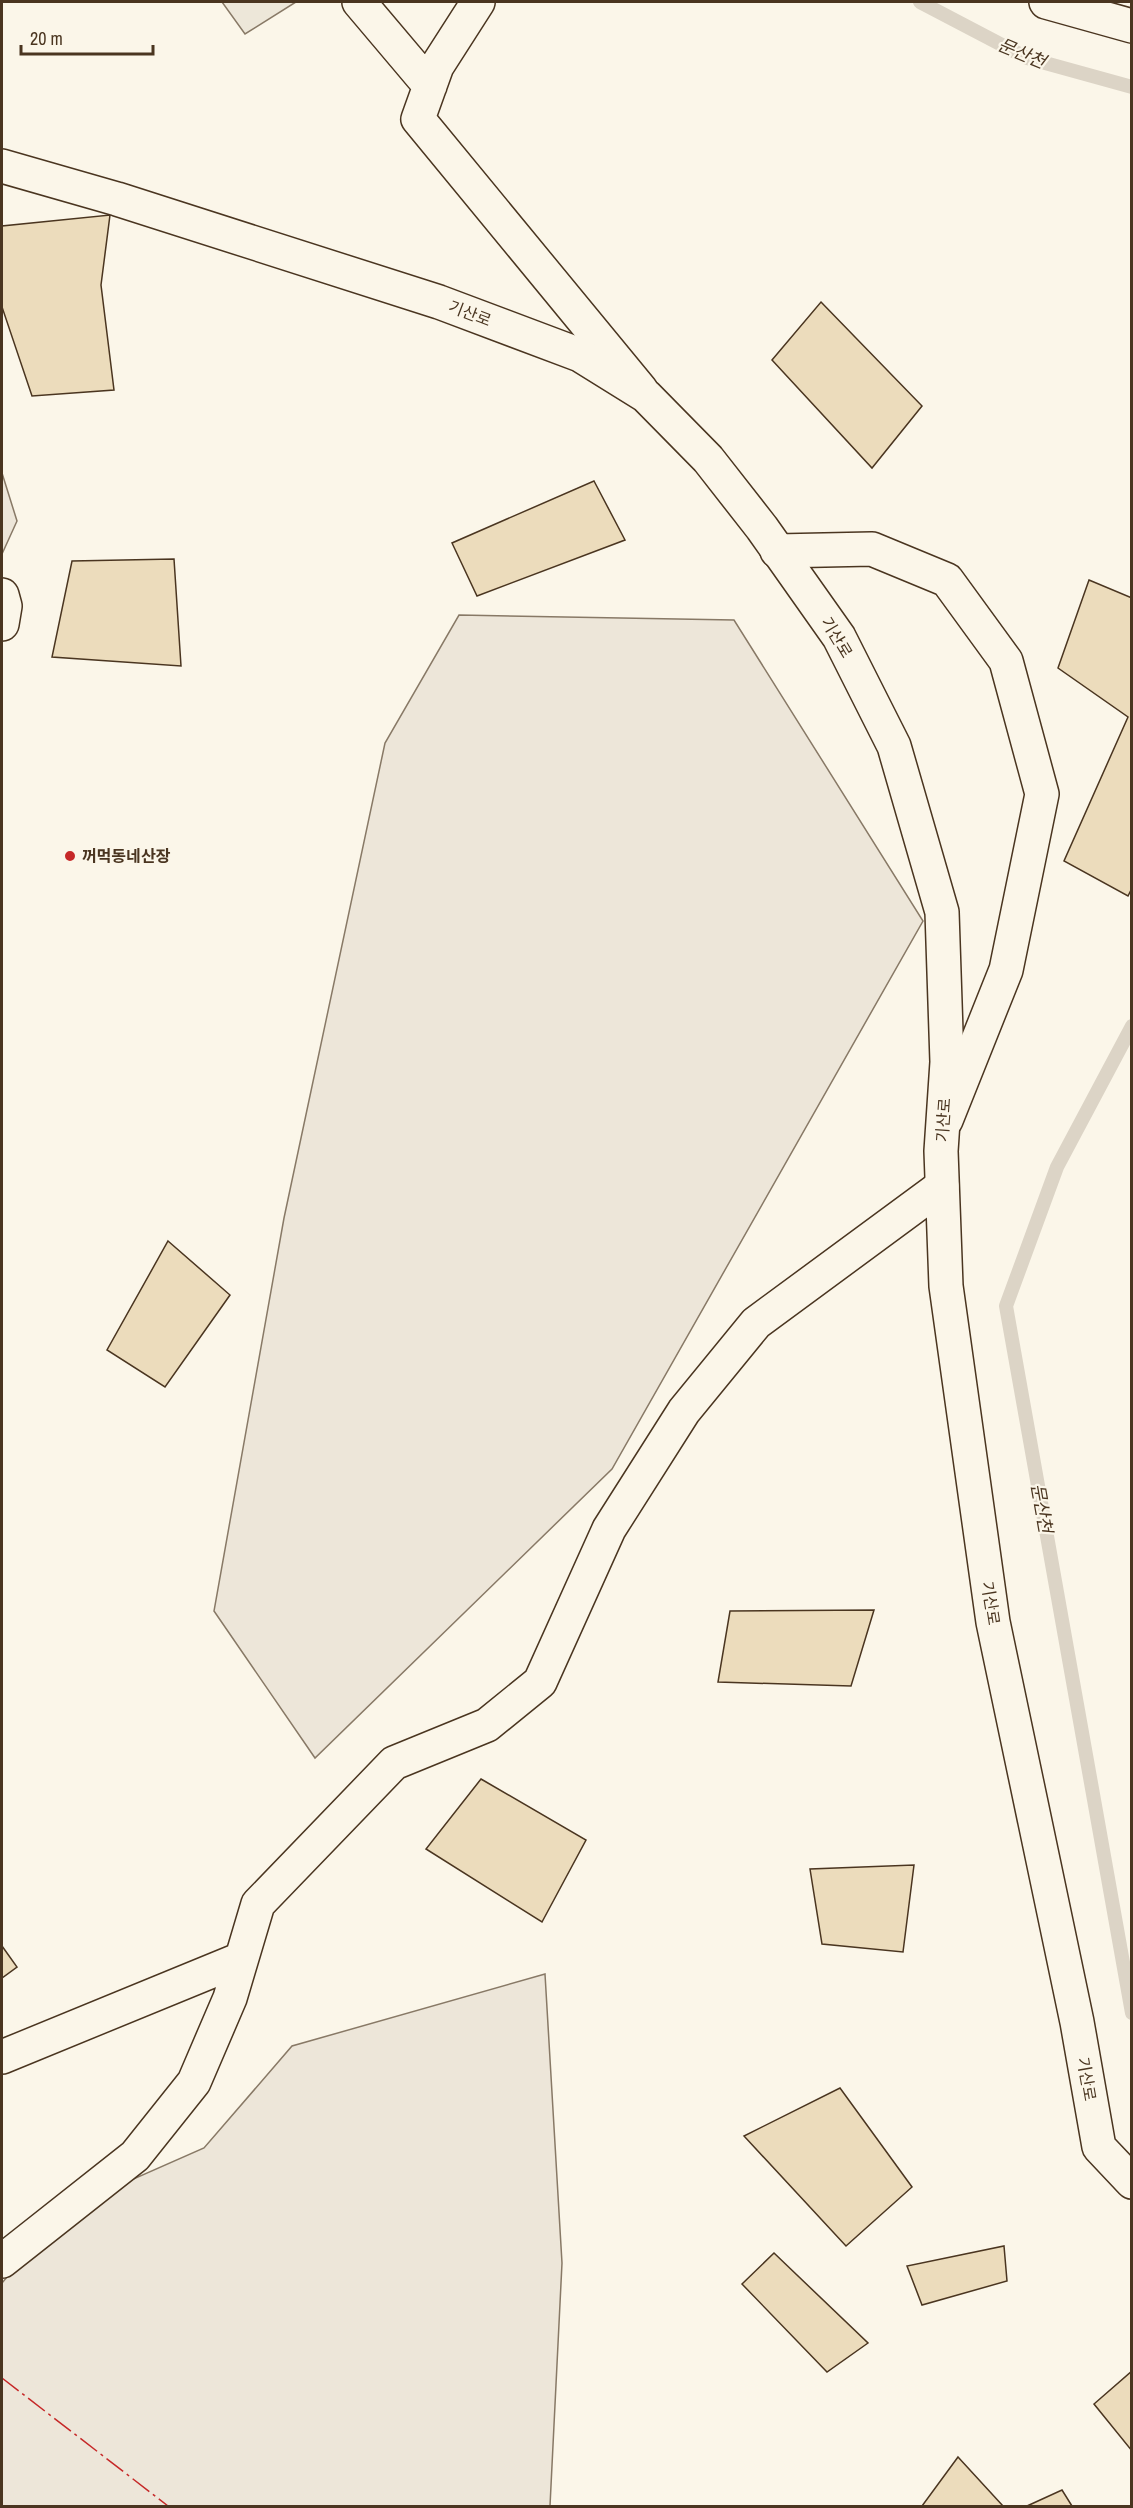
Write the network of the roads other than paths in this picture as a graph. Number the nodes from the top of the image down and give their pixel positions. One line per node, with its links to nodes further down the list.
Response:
1 (359, 2): 5 (main road)
2 (478, 2): 5 (main road)
3 (1046, 2): 4 (main road)
4 (1131, 26)
5 (430, 86): 7 (main road)
6 (2, 166): 7 (main road, 기산로)
7 (645, 396): 8 (main road, 기산로)
8 (777, 551): 11 (main road, 기산로); 11 (main road)
9 (2, 595): 10 (main road)
10 (2, 624)
11 (943, 1127): 12 (main road, 기산로)
12 (942, 1186): 13 (main road); 15 (main road, 기산로)
13 (241, 1959): 14 (main road); 16 (main road)
14 (2, 2057)
15 (1131, 2182)
16 (2, 2261)

